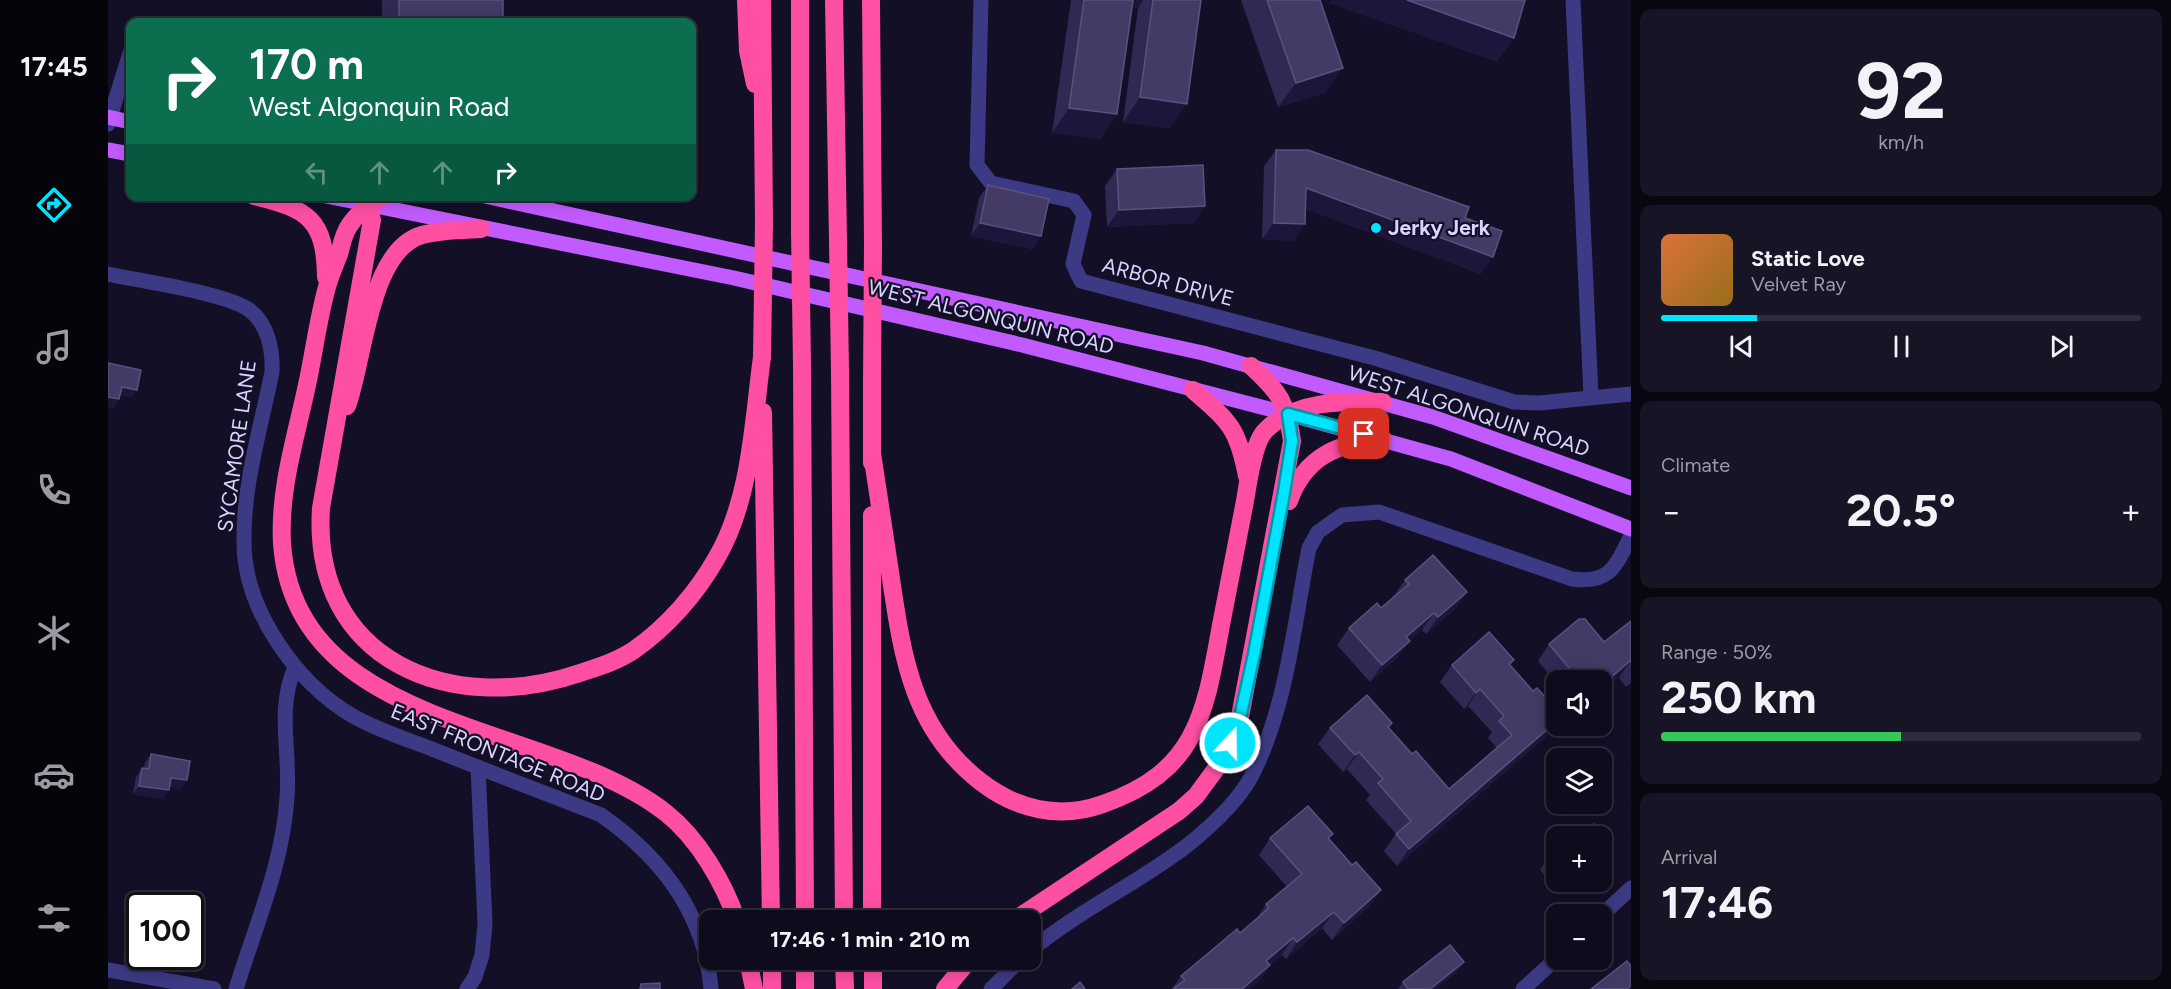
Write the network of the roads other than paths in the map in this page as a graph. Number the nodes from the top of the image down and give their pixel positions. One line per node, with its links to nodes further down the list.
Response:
1 (746, 0): 11 (highway)
2 (762, 0): 11 (highway)
3 (800, 0): 43 (highway, bridge)
4 (834, 0): 44 (highway, bridge)
5 (871, 0): 31 (highway, bridge)
6 (981, 0): 26 (street, ARBOR DRIVE)
7 (1573, 0): 26 (street)
8 (126, 66): 9 (street)
9 (109, 119): 10 (main road)
10 (126, 121)
11 (763, 126): 22 (highway, bridge)
12 (108, 150): 13 (main road)
13 (126, 153)
14 (274, 201): 21 (highway)
15 (371, 201): 21 (highway)
16 (372, 201): 29 (highway)
17 (376, 201): 19 (main road, WEST ALGONQUIN ROAD)
18 (510, 201): 23 (main road, WEST ALGONQUIN ROAD)
19 (481, 229): 24 (main road, WEST ALGONQUIN ROAD); 29 (highway)
20 (108, 274): 37 (street, SYCAMORE LANE)
21 (327, 288): 41 (highway)
22 (762, 357): 29 (highway); 42 (highway)
23 (1251, 366): 27 (main road, WEST ALGONQUIN ROAD); 28 (highway)
24 (1193, 390): 28 (main road, WEST ALGONQUIN ROAD); 32 (highway)
25 (1631, 394): 26 (street, ARBOR DRIVE)
26 (1591, 396)
27 (1383, 402): 28 (highway); 33 (main road, WEST ALGONQUIN ROAD)
28 (1288, 414): 30 (main road, WEST ALGONQUIN ROAD); 32 (highway); 36 (highway)
29 (336, 436)
30 (1383, 439): 34 (main road, WEST ALGONQUIN ROAD); 36 (highway)
31 (872, 453): 32 (highway); 45 (highway)
32 (1248, 482)
33 (1631, 488)
34 (1631, 529)
35 (1631, 536): 47 (street)
36 (1275, 543): 46 (highway)
37 (295, 667): 38 (street, EAST FRONTAGE ROAD); 58 (street)
38 (478, 767): 59 (street); 60 (street, EAST FRONTAGE ROAD)
39 (1631, 888): 40 (street)
40 (1612, 906)
41 (732, 910)
42 (771, 910)
43 (805, 910)
44 (844, 910)
45 (872, 910)
46 (1030, 910)
47 (1041, 944)
48 (1546, 968): 68 (street)
49 (108, 970): 57 (street)
50 (750, 970): 61 (highway)
51 (771, 970): 62 (highway)
52 (805, 970): 63 (highway)
53 (844, 970): 64 (highway)
54 (873, 970): 65 (highway)
55 (961, 970): 66 (highway)
56 (1010, 970): 67 (street)
57 (214, 989)
58 (236, 989)
59 (467, 989)
60 (711, 989)
61 (754, 989)
62 (772, 989)
63 (805, 989)
64 (845, 989)
65 (873, 989)
66 (945, 989)
67 (991, 989)
68 (1523, 989)

